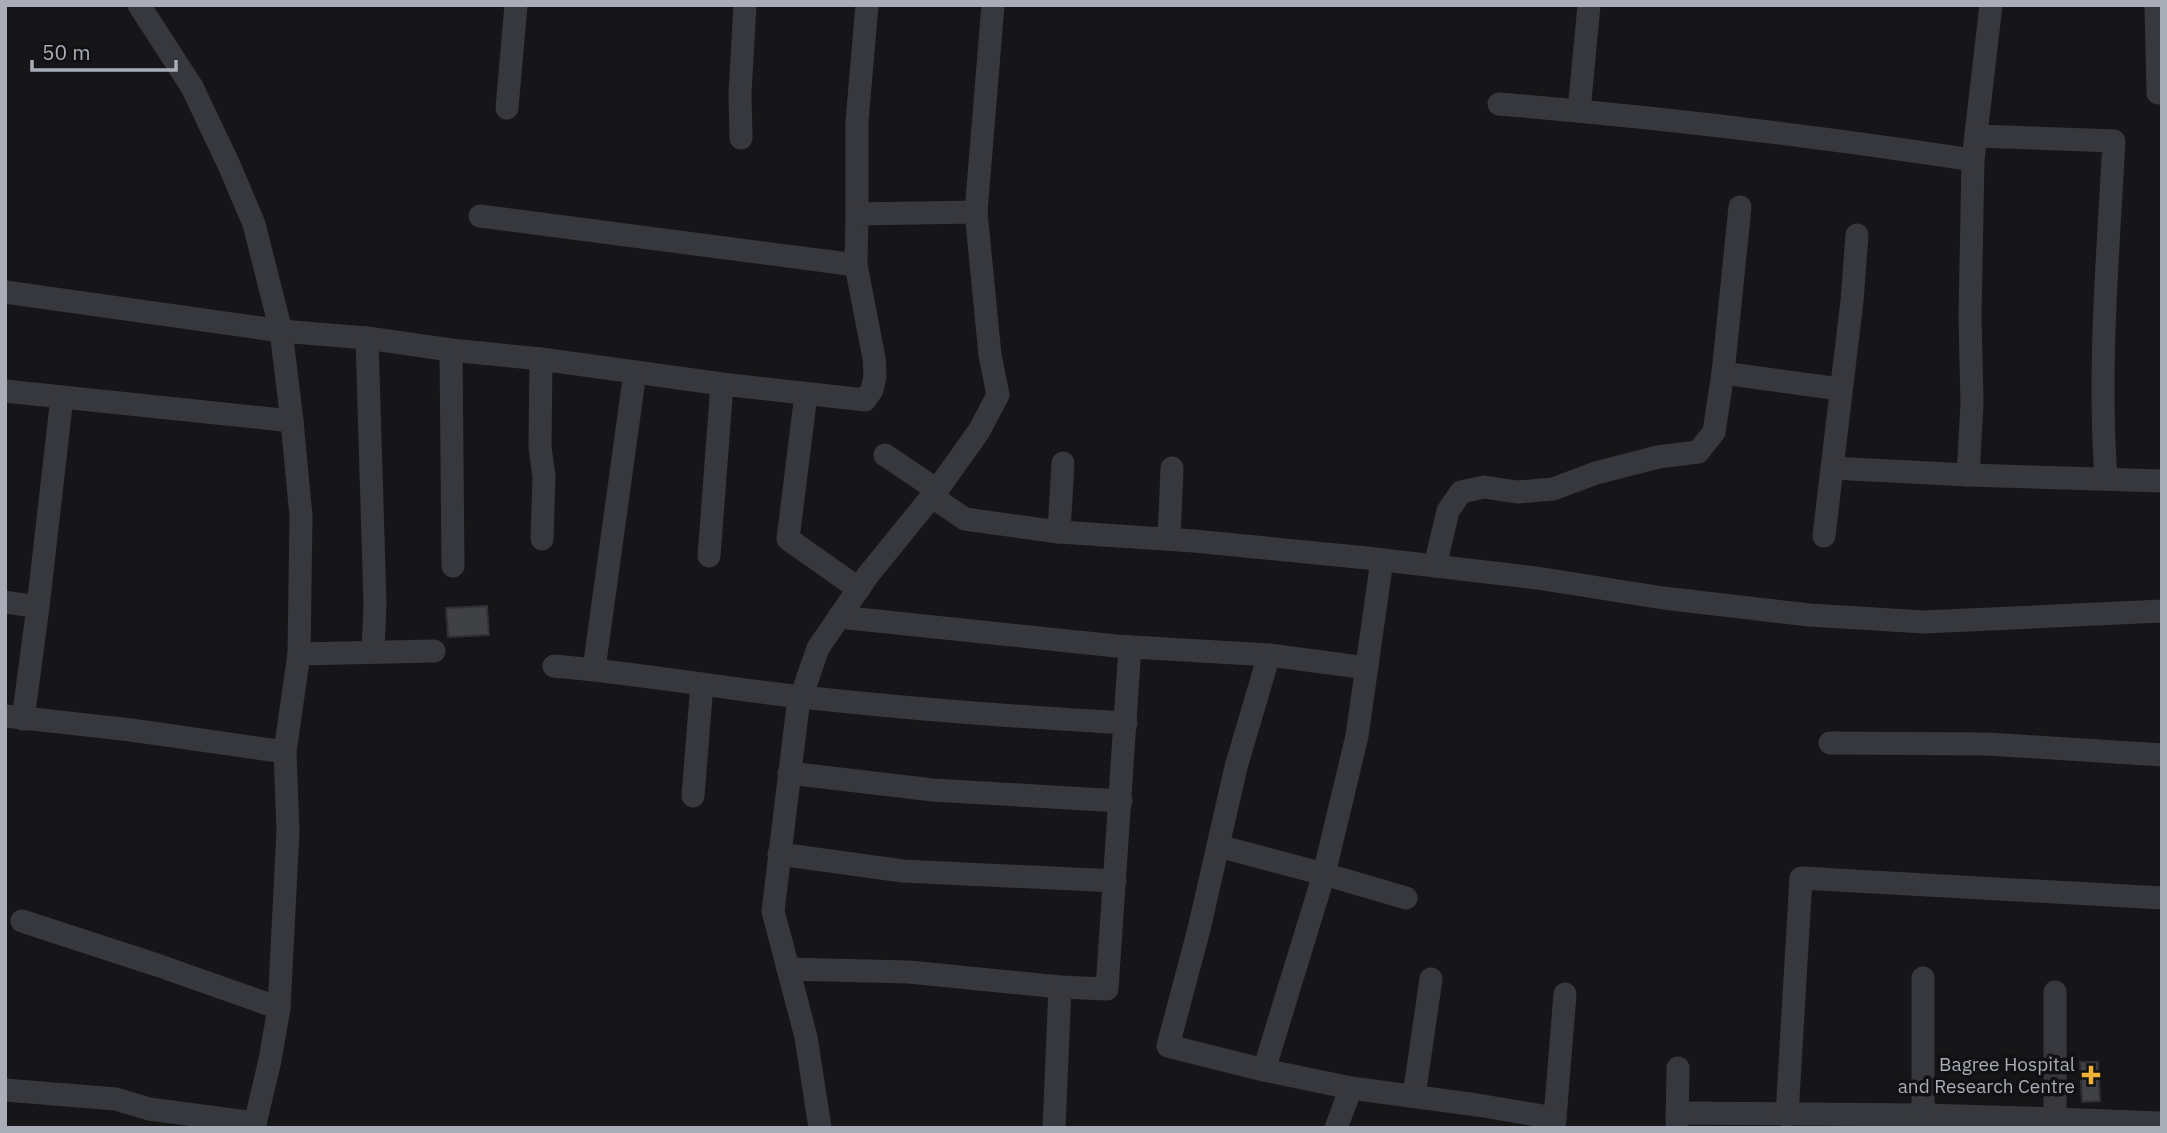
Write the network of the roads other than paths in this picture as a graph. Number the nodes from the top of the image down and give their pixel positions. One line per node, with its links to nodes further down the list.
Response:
1 (139, 5): 23 (street)
2 (516, 5): 11 (street)
3 (745, 5): 14 (street)
4 (867, 5): 18 (street)
5 (993, 5): 17 (street)
6 (1589, 5): 12 (street)
7 (1991, 5): 13 (street)
8 (2156, 5): 9 (street)
9 (2158, 93)
10 (1499, 104): 12 (street)
11 (507, 108)
12 (1579, 111): 15 (street)
13 (1976, 136): 15 (street); 40 (street)
14 (741, 138)
15 (1973, 160): 39 (street)
16 (1740, 207): 28 (street)
17 (976, 212): 18 (street); 42 (street)
18 (857, 214): 21 (street)
19 (480, 216): 21 (street)
20 (1857, 235): 30 (street)
21 (856, 265): 32 (street)
22 (5, 292): 23 (street)
23 (281, 331): 24 (street); 34 (street)
24 (367, 338): 25 (street); 57 (street)
25 (451, 350): 26 (street); 49 (street)
26 (541, 359): 27 (street); 45 (street)
27 (635, 372): 29 (street); 63 (street)
28 (1723, 373): 30 (street); 50 (street)
29 (722, 384): 32 (street); 47 (street)
30 (1840, 388): 38 (street)
31 (5, 391): 33 (street)
32 (806, 394): 51 (street)
33 (62, 397): 34 (street); 53 (street)
34 (292, 421): 59 (street)
35 (885, 456): 42 (street)
36 (1063, 463): 43 (street)
37 (1172, 468): 46 (street)
38 (1832, 468): 39 (street); 44 (street)
39 (1968, 475): 40 (street)
40 (2106, 479): 41 (street)
41 (2162, 481)
42 (934, 493): 43 (street); 51 (street)
43 (1059, 532): 46 (street)
44 (1824, 536)
45 (542, 539)
46 (1169, 539): 48 (street)
47 (709, 556)
48 (1382, 560): 50 (street); 62 (street)
49 (453, 566)
50 (1435, 566): 54 (street)
51 (859, 589): 55 (street)
52 (5, 602): 53 (street)
53 (38, 607): 66 (street)
54 (2162, 611)
55 (839, 617): 56 (street); 65 (street)
56 (1130, 647): 60 (street); 67 (street)
57 (373, 651): 58 (street); 59 (street)
58 (434, 651)
59 (299, 654): 69 (street)
60 (1269, 654): 62 (street); 74 (street)
61 (554, 666): 63 (street)
62 (1367, 668): 76 (street)
63 (594, 669): 64 (street)
64 (702, 684): 65 (street); 72 (street)
65 (801, 697): 67 (street); 71 (street)
66 (14, 717): 69 (street)
67 (1126, 723): 73 (street)
68 (1830, 743): 70 (street)
69 (285, 752): 87 (street)
70 (2162, 755)
71 (789, 773): 73 (street); 75 (street)
72 (693, 796)
73 (1121, 801): 77 (street)
74 (1218, 846): 76 (street); 89 (street)
75 (779, 855): 77 (street); 81 (street)
76 (1324, 874): 78 (street); 89 (street)
77 (1115, 881): 84 (street)
78 (1406, 898)
79 (2162, 898): 93 (street)
80 (22, 921): 87 (street)
81 (788, 969): 84 (street); 100 (street)
82 (1923, 978): 94 (street)
83 (1431, 979): 92 (street)
84 (1060, 987): 101 (street)
85 (2055, 992): 97 (street)
86 (1565, 994): 96 (street)
87 (279, 1008): 99 (street)
88 (1678, 1068): 95 (street)
89 (1264, 1070): 90 (street)
90 (1351, 1088): 92 (street); 102 (street)
91 (5, 1090): 99 (street)
92 (1414, 1096): 96 (street)
93 (1787, 1115): 94 (street); 95 (street)
94 (1923, 1115): 97 (street)
95 (1677, 1120)
96 (1554, 1123)
97 (2056, 1123): 98 (street)
98 (2162, 1123)
99 (254, 1125)
100 (820, 1128)
101 (1054, 1128)
102 (1336, 1128)

